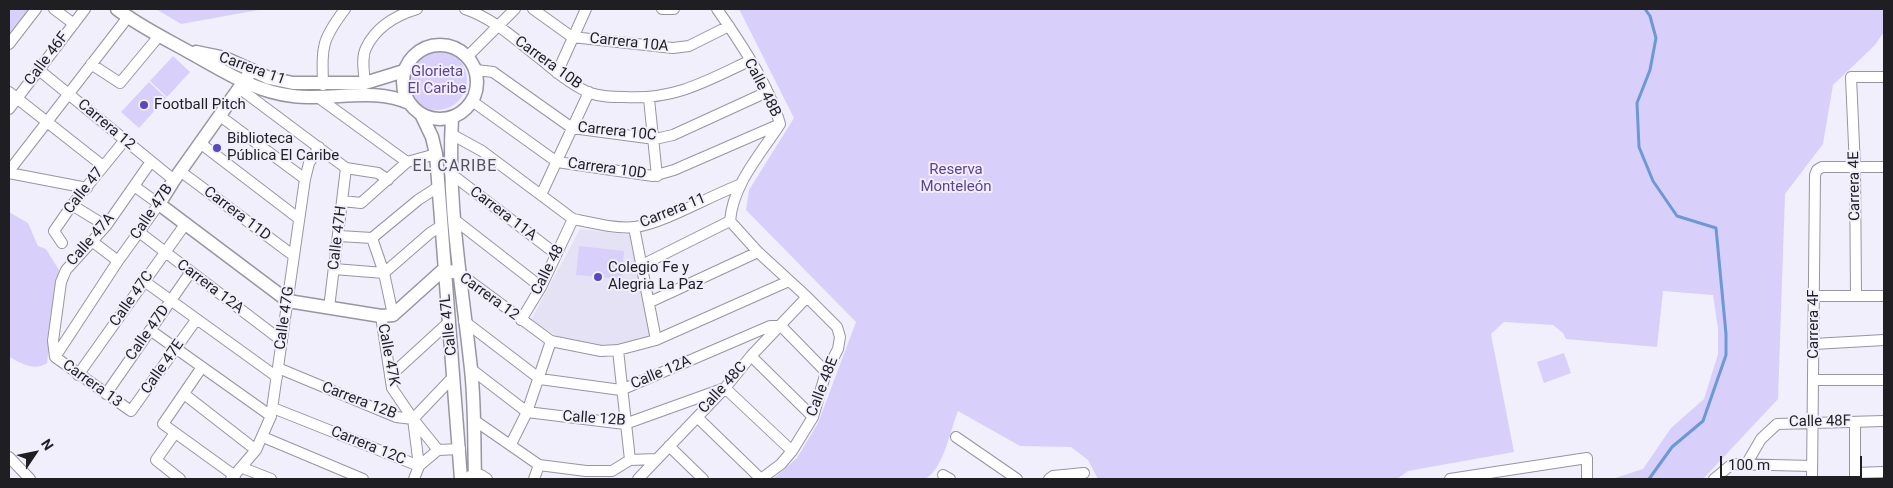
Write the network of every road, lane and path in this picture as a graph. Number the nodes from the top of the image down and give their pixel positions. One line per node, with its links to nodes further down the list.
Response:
1 (36, 9): 20 (street)
2 (54, 9): 15 (street)
3 (85, 9): 15 (street, Calle 46F)
4 (117, 9): 14 (street, Carrera 11)
5 (344, 9): 33 (street)
6 (417, 9): 31 (street)
7 (464, 9): 16 (street, Carrera 10B)
8 (516, 9): 16 (street)
9 (533, 9): 19 (street, Carrera 10A)
10 (586, 9): 19 (street)
11 (662, 9): 12 (street)
12 (674, 9)
13 (717, 9): 17 (street, Calle 48B)
14 (128, 17): 18 (street, Carrera 11); 24 (street)
15 (74, 24): 25 (street, Calle 46F)
16 (498, 26): 22 (street); 29 (street, Carrera 10B)
17 (729, 26): 19 (street, Carrera 10A); 23 (street, Calle 48B)
18 (159, 36): 21 (street, Carrera 11); 24 (street)
19 (572, 37): 29 (street)
20 (9, 44)
21 (188, 51): 26 (street, Carrera 11); 32 (street, Carrera 11)
22 (468, 56): 27 (street); 28 (street)
23 (749, 61): 36 (street, Calle 48B); 40 (street, Carrera 10B)
24 (91, 64): 37 (street)
25 (39, 70): 37 (street, Carrera 12); 38 (street, Calle 46F)
26 (252, 70): 32 (street, Calle 47B); 33 (street, Carrera 11)
27 (476, 70): 41 (street); 49 (street, Carrera 10C)
28 (404, 71): 31 (street, Carrera 11); 42 (street)
29 (557, 73): 35 (street, Carrera 10B)
30 (1884, 78): 62 (street, Carrera 4E)
31 (365, 83): 33 (street, Carrera 11)
32 (241, 85): 39 (street, Carrera 11); 45 (street, Calle 47B); 54 (street)
33 (323, 85)
34 (9, 92): 38 (street)
35 (589, 92): 40 (street, Carrera 10B); 49 (street)
36 (766, 92): 48 (street, Calle 48B); 51 (street, Carrera 10C)
37 (68, 93): 47 (street); 52 (street, Carrera 12)
38 (18, 98): 43 (street, Calle 46F); 47 (street)
39 (320, 98): 42 (street, Carrera 11); 56 (street)
40 (649, 98): 51 (street)
41 (472, 101): 46 (street); 57 (street, Carrera 10D)
42 (409, 103): 44 (street)
43 (9, 109)
44 (421, 114): 46 (street); 55 (street, Calle 47L)
45 (220, 116): 53 (street, Calle 47B); 67 (street)
46 (452, 118): 50 (street, Calle 47L)
47 (47, 121): 59 (street); 63 (street)
48 (780, 124): 66 (street, Carrera 10D); 70 (street, Calle 48B)
49 (572, 128): 51 (street, Carrera 10C); 57 (street)
50 (452, 134): 64 (street, Calle 47L); 73 (street, Carrera 11)
51 (654, 139): 66 (street)
52 (124, 140): 58 (street, Carrera 12); 59 (street, Calle 47)
53 (200, 143): 65 (street, Calle 47B); 77 (street)
54 (319, 147): 61 (street); 67 (street, Calle 47G)
55 (436, 154): 56 (street); 71 (street, Calle 47L)
56 (406, 162): 68 (street)
57 (558, 162): 66 (street, Carrera 10D); 73 (street)
58 (150, 163): 65 (street, Carrera 12); 69 (street, Calle 47A)
59 (102, 166): 72 (street, Calle 47)
60 (1884, 167): 62 (street)
61 (346, 168): 68 (street); 74 (street, Calle 47H)
62 (1855, 168): 105 (street, Carrera 4F); 106 (street, Carrera 4E)
63 (9, 172): 72 (street)
64 (450, 173): 79 (street, Calle 47L); 92 (street, Carrera 11A)
65 (177, 175): 75 (street, Calle 47B); 93 (street, Carrera 11D)
66 (657, 176)
67 (305, 179): 77 (street, Calle 47G)
68 (388, 180): 74 (street)
69 (134, 186): 75 (street); 82 (street, Calle 47A)
70 (739, 186): 80 (street, Calle 48B); 84 (street, Carrera 11)
71 (438, 187): 83 (street, Calle 47L); 87 (street)
72 (87, 188): 76 (street, Calle 47)
73 (540, 195): 78 (street, Carrera 11)
74 (343, 201): 86 (street, Calle 47H)
75 (159, 204): 81 (street); 85 (street, Calle 47B)
76 (72, 205): 82 (street); 89 (street, Calle 47)
77 (298, 218): 93 (street, Calle 47G)
78 (574, 219): 84 (street, Carrera 11); 92 (street, Calle 48)
79 (455, 220): 100 (street, Calle 47L); 103 (street)
80 (730, 221): 91 (street); 95 (street)
81 (186, 223): 90 (street, Calle 47C); 109 (street)
82 (106, 226): 88 (street, Calle 47A)
83 (441, 226): 97 (street, Calle 47L); 99 (street)
84 (634, 227): 95 (street)
85 (139, 232): 90 (street, Carrera 12A); 94 (street, Calle 47B)
86 (339, 236): 87 (street); 96 (street, Calle 47H)
87 (372, 238): 99 (street, Calle 47K)
88 (93, 242): 94 (street); 127 (street, Calle 47A)
89 (62, 243)
90 (165, 252): 98 (street, Carrera 12A); 102 (street, Calle 47C)
91 (758, 252): 101 (street); 110 (street)
92 (556, 254): 103 (street, Calle 48)
93 (294, 256): 109 (street, Calle 47G)
94 (118, 261): 127 (street, Calle 47B)
95 (640, 266): 110 (street)
96 (334, 269): 99 (street); 111 (street, Calle 47H)
97 (444, 270): 100 (street, Carrera 12); 112 (street, Carrera 12); 116 (street, Calle 47L)
98 (190, 273): 108 (street, Calle 47D); 121 (street, Carrera 12A)
99 (384, 273): 112 (street, Calle 47K)
100 (459, 273): 114 (street, Carrera 12); 115 (street, Calle 47L)
101 (789, 280): 104 (street); 119 (street, Carrera 12)
102 (144, 281): 108 (street, Carrera 12B); 132 (street, Calle 47C)
103 (541, 287): 114 (street, Calle 48)
104 (807, 296): 117 (street, Calle 48C); 130 (street, Calle 48E)
105 (1814, 296): 106 (street); 123 (street, Carrera 4F)
106 (1856, 296): 107 (street)
107 (1884, 296)
108 (171, 300): 113 (street, Carrera 12B); 118 (street, Calle 47D)
109 (288, 301): 111 (street); 121 (street, Calle 47G)
110 (650, 302): 119 (street)
111 (329, 308): 112 (street)
112 (387, 315): 133 (street, Calle 47K)
113 (196, 320): 124 (street, Calle 47E); 131 (street, Carrera 12B)
114 (521, 320): 122 (street, Carrera 12)
115 (464, 321): 129 (street, Calle 47L); 135 (street, Calle 12A)
116 (449, 322): 133 (street); 134 (street, Calle 47L)
117 (781, 326): 126 (street, Calle 48C); 130 (street); 139 (street, Calle 12A)
118 (150, 330): 124 (street, Carrera 12C); 140 (street, Calle 47D)
119 (656, 340): 125 (street, Carrera 12)
120 (1884, 340): 123 (street)
121 (282, 341): 131 (street, Calle 47G)
122 (551, 341): 125 (street, Carrera 12); 135 (street)
123 (1814, 344): 136 (street, Carrera 4F)
124 (176, 349): 128 (street, Carrera 12C); 142 (street, Calle 47E)
125 (618, 350): 139 (street)
126 (751, 356): 138 (street, Calle 48C); 146 (street)
127 (55, 357): 132 (street, Carrera 13)
128 (202, 367): 141 (street); 143 (street, Carrera 12C)
129 (471, 369): 144 (street); 148 (street, Calle 47L)
130 (826, 372): 146 (street, Calle 48E)
131 (277, 373): 143 (street, Calle 47G); 147 (street, Carrera 12B)
132 (78, 375): 140 (street, Carrera 13)
133 (390, 376): 147 (street, Calle 47K)
134 (454, 376): 147 (street, Carrera 12B); 158 (street, Calle 47L)
135 (540, 379): 139 (street, Calle 12A); 144 (street)
136 (1814, 380): 137 (street); 150 (street, Carrera 4F)
137 (1884, 380)
138 (725, 388): 145 (street, Calle 48C); 152 (street, Calle 12B); 161 (street)
139 (621, 390): 152 (street)
140 (106, 394): 142 (street, Carrera 13)
141 (184, 394): 153 (street); 159 (street)
142 (128, 411)
143 (272, 412): 154 (street, Calle 47G); 167 (street, Carrera 12C)
144 (527, 412): 152 (street, Calle 12B); 156 (street)
145 (697, 417): 157 (street, Calle 48C); 185 (street)
146 (813, 417): 161 (street, Calle 48E)
147 (412, 419): 160 (street, Calle 47K); 167 (street, Calle 47K)
148 (474, 420): 156 (street); 173 (street, Calle 47L)
149 (1884, 421): 151 (street, Calle 48F)
150 (1812, 422): 151 (street, Calle 48F); 165 (street, Calle 48F); 168 (street, Carrera 4F)
151 (1855, 422): 172 (street)
152 (625, 424): 164 (street)
153 (175, 433): 174 (street); 177 (street)
154 (263, 437): 159 (street, Calle 47G); 179 (street)
155 (956, 437): 186 (street)
156 (511, 444): 166 (street)
157 (669, 446): 163 (street, Calle 48C); 184 (street)
158 (460, 449): 160 (street); 181 (street, Calle 47L)
159 (256, 450): 169 (street, Calle 47G)
160 (438, 450): 167 (street, Carrera 12C)
161 (792, 451): 185 (street, Calle 48E)
162 (9, 457): 176 (street)
163 (656, 458): 164 (street); 175 (street, Calle 48C)
164 (630, 460): 166 (street)
165 (1747, 463): 168 (street); 190 (street)
166 (539, 465): 183 (street)
167 (419, 466): 180 (street, Calle 47K)
168 (1812, 466): 191 (street, Carrera 4F)
169 (243, 468): 174 (street, Calle 47G); 178 (street)
170 (1884, 472): 172 (street)
171 (1084, 473): 187 (street)
172 (1855, 476)
173 (475, 477): 181 (street); 182 (street)
174 (233, 478)
175 (640, 478)
176 (30, 479)
177 (180, 479)
178 (271, 479)
179 (363, 479)
180 (414, 479)
181 (461, 479)
182 (487, 479)
183 (534, 479)
184 (703, 479)
185 (761, 479)
186 (1017, 479)
187 (1049, 479)
188 (1450, 479): 189 (street)
189 (1587, 479)
190 (1714, 479)
191 (1812, 479)

